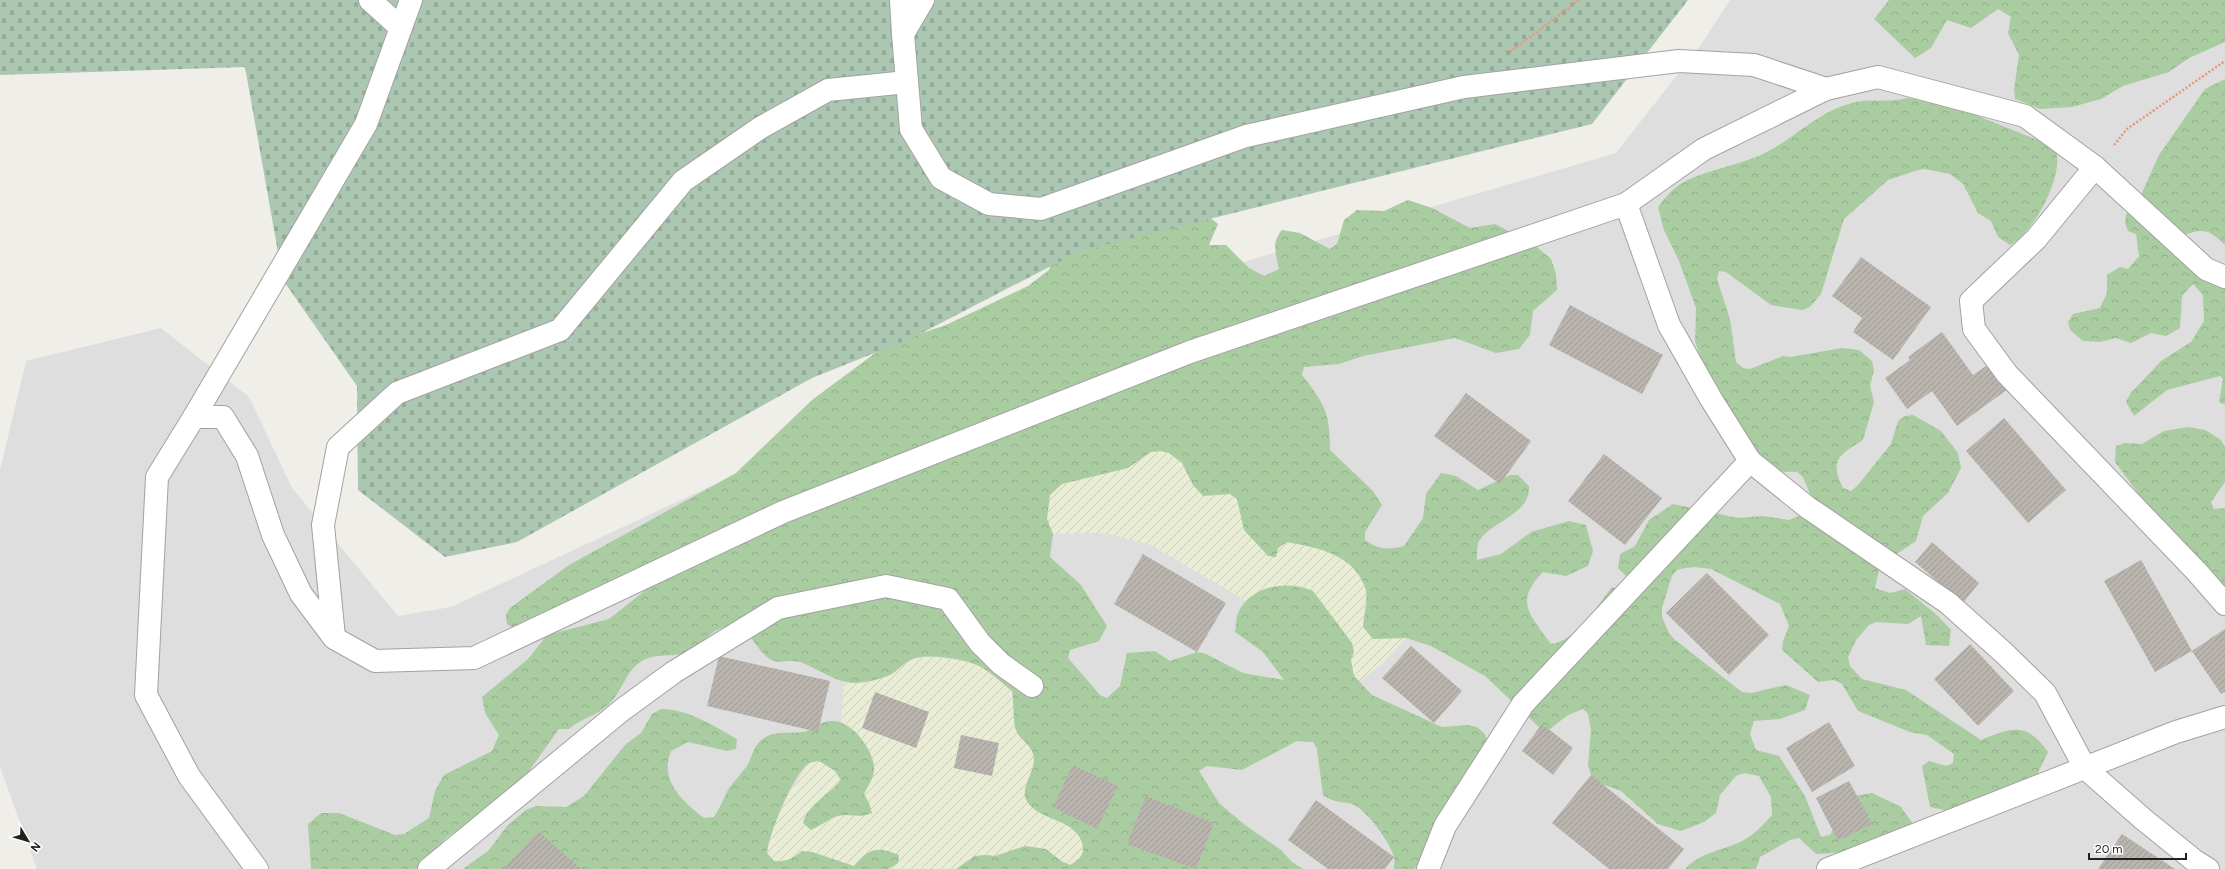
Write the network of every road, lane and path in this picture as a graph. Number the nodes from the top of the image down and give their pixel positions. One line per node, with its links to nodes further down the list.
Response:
1 (370, 0): 6 (street)
2 (411, 0): 6 (street)
3 (901, 0): 7 (street)
4 (923, 0): 7 (street)
5 (1579, 0): 8 (path)
6 (401, 28): 15 (street)
7 (903, 34): 10 (street)
8 (1506, 55)
9 (2225, 61): 12 (path)
10 (907, 82): 11 (street); 18 (street)
11 (1826, 89): 12 (street); 13 (street)
12 (2095, 167): 14 (street); 17 (street)
13 (1626, 204): 16 (street); 18 (street)
14 (2225, 277)
15 (194, 417): 18 (street); 22 (street)
16 (1750, 461): 21 (street); 24 (street)
17 (2225, 604)
18 (334, 638)
19 (1032, 686): 23 (street)
20 (2225, 717): 21 (street)
21 (2085, 768): 25 (street); 26 (street)
22 (257, 869)
23 (429, 869)
24 (1428, 869)
25 (1828, 869)
26 (2208, 869)

